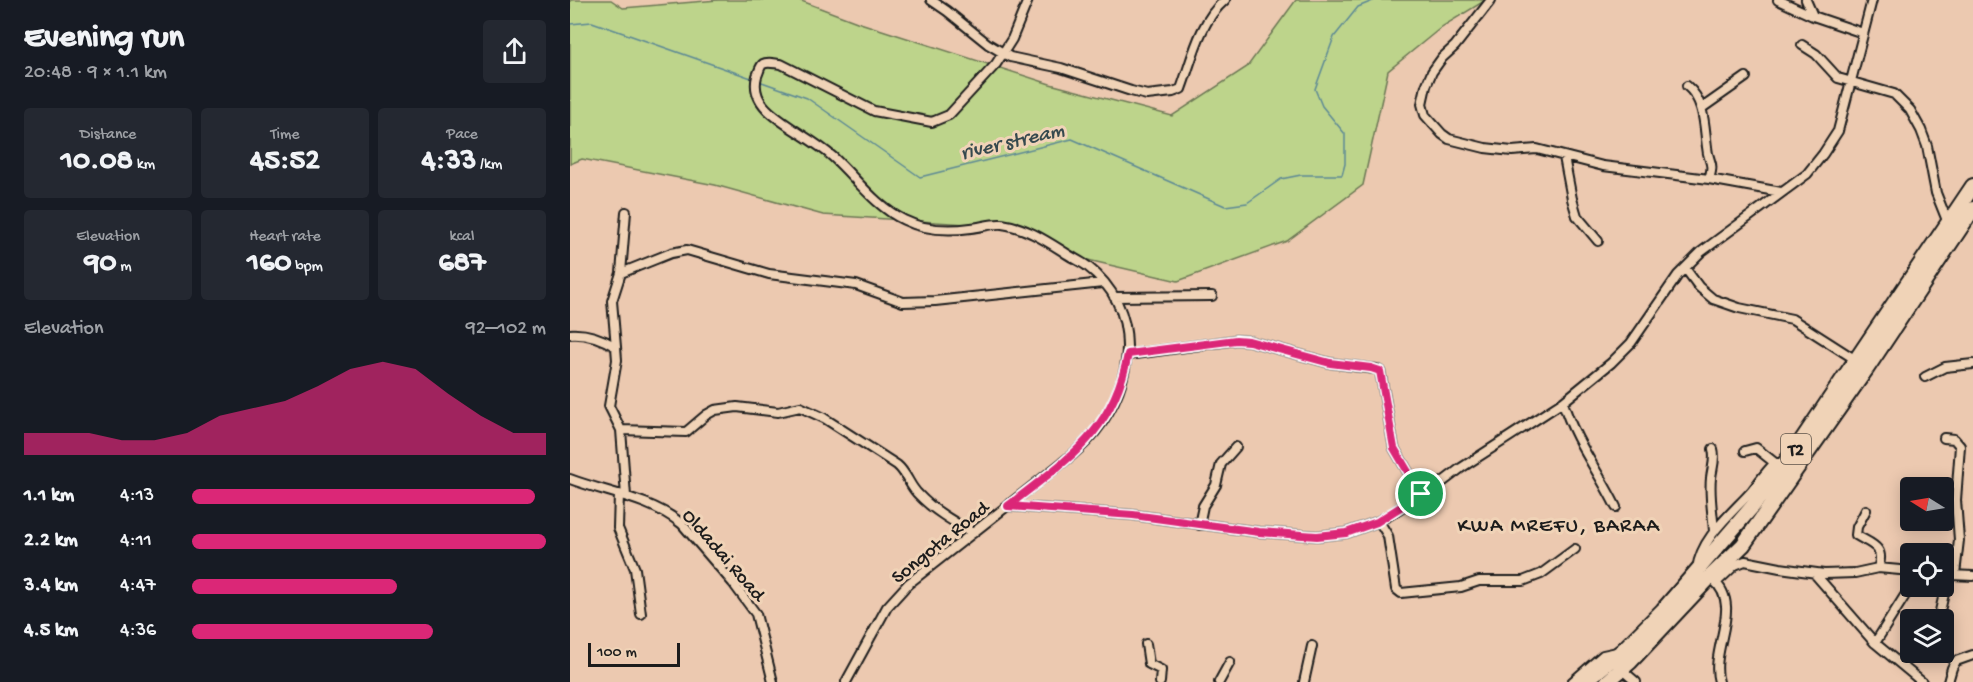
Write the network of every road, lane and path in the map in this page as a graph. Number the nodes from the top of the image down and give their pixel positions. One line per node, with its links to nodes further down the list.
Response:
1 (931, 0): 11 (street)
2 (1028, 0): 11 (street)
3 (1224, 0): 11 (street)
4 (1491, 0): 16 (street)
5 (1778, 0): 8 (street)
6 (1806, 0): 8 (street)
7 (1872, 0): 9 (street)
8 (1812, 16): 9 (street)
9 (1863, 33): 13 (street)
10 (1802, 45): 13 (street)
11 (1003, 53): 26 (street, Songota Road)
12 (1746, 77): 15 (street)
13 (1851, 82): 19 (street); 22 (street)
14 (1687, 86): 15 (street)
15 (1702, 108): 17 (street)
16 (1564, 157): 17 (street); 23 (street)
17 (1709, 179): 19 (street)
18 (1973, 186): 22 (highway, T2)
19 (1781, 192): 24 (street)
20 (1973, 209): 60 (highway, T2)
21 (626, 212): 25 (street)
22 (1949, 224): 32 (highway, T2)
23 (1598, 241)
24 (1685, 268): 32 (street); 35 (street)
25 (621, 273): 26 (street); 30 (street)
26 (1103, 283): 28 (street, Songota Road)
27 (1212, 296): 28 (street)
28 (1114, 297): 31 (street, Songota Road)
29 (570, 334): 30 (street)
30 (616, 347): 36 (street)
31 (1128, 354): 43 (street); 45 (street, Songota Road)
32 (1856, 360): 41 (highway, T2)
33 (1973, 364): 34 (street)
34 (1925, 377)
35 (1563, 402): 43 (street); 46 (street)
36 (621, 430): 44 (street); 51 (street)
37 (1944, 438): 53 (street)
38 (1236, 447): 49 (street)
39 (1713, 449): 50 (street)
40 (1744, 451): 41 (street)
41 (1780, 463): 50 (street); 56 (highway, T2)
42 (570, 479): 44 (street, Oldadai Road)
43 (1421, 494): 48 (street)
44 (623, 495): 62 (street); 70 (street, Oldadai Road)
45 (1008, 506): 49 (street); 51 (street, Songota Road)
46 (1616, 507)
47 (1866, 510): 54 (street)
48 (1379, 521): 49 (street); 52 (street)
49 (1199, 525)
50 (1714, 532): 56 (street)
51 (973, 533): 71 (street, Songota Road)
52 (1575, 549)
53 (1954, 558)
54 (1878, 568): 55 (street); 57 (street)
55 (1900, 570)
56 (1696, 571): 66 (highway, T2)
57 (1814, 573): 60 (street); 63 (street)
58 (1954, 575): 59 (street)
59 (1973, 576)
60 (1713, 580): 69 (highway, T2); 79 (street)
61 (1904, 597): 63 (street)
62 (641, 614)
63 (1875, 643): 80 (street)
64 (1146, 644): 72 (street)
65 (1312, 646): 74 (street)
66 (1622, 651): 75 (street); 76 (highway, T2)
67 (1973, 656): 81 (street)
68 (1230, 662): 73 (street)
69 (1622, 669): 77 (highway, T2); 78 (street)
70 (770, 680)
71 (846, 682)
72 (1160, 682)
73 (1219, 682)
74 (1304, 682)
75 (1572, 682)
76 (1584, 682)
77 (1607, 682)
78 (1636, 682)
79 (1719, 682)
80 (1922, 682)
81 (1948, 682)

